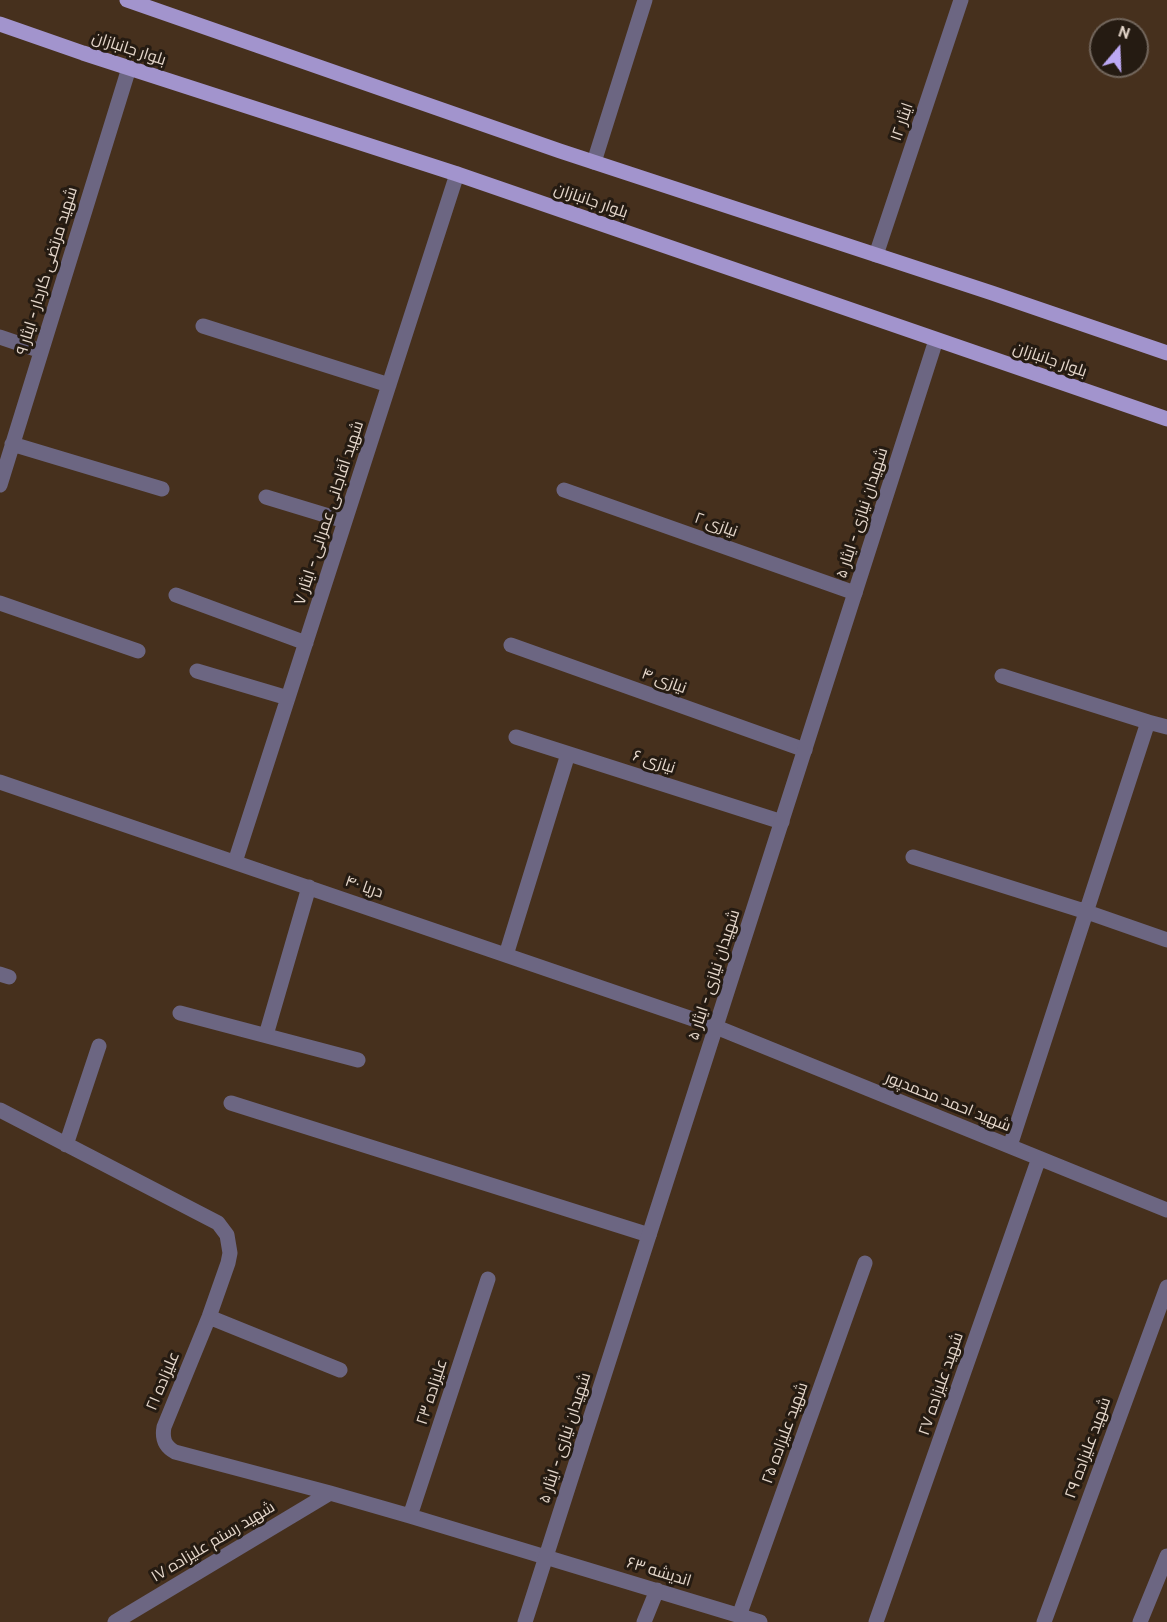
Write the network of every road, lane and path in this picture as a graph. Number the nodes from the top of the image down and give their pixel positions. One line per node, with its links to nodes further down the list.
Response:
1 (127, 0): 6 (main road)
2 (645, 0): 6 (street)
3 (961, 0): 8 (street, ایثار ۱۲)
4 (0, 24): 5 (main road, بلوار جانبازان)
5 (129, 68): 7 (main road, بلوار جانبازان); 12 (street, شهید مرتضی کاردار - ایثار ۹)
6 (594, 162): 8 (main road)
7 (457, 174): 11 (main road, بلوار جانبازان); 14 (street, شهید آقاجانی عمرانی - ایثار ۷)
8 (876, 255): 13 (main road)
9 (203, 326): 14 (street)
10 (0, 337): 12 (street)
11 (936, 340): 15 (main road, بلوار جانبازان); 22 (street, شهیدان نیازی - ایثار ۵)
12 (41, 351): 16 (street, شهید مرتضی کاردار - ایثار ۹)
13 (1167, 353)
14 (389, 385): 21 (street, شهید آقاجانی عمرانی - ایثار ۷)
15 (1167, 419)
16 (12, 444): 17 (street, شهید مرتضی کاردار - ایثار ۹); 18 (street)
17 (0, 485)
18 (162, 489)
19 (564, 490): 22 (street, نیازی ۲)
20 (266, 497): 21 (street)
21 (345, 521): 25 (street, شهید آقاجانی عمرانی - ایثار ۷)
22 (855, 593): 34 (street, شهیدان نیازی - ایثار ۵)
23 (176, 595): 25 (street)
24 (0, 603): 27 (street)
25 (306, 643): 30 (street, شهید آقاجانی عمرانی - ایثار ۷)
26 (511, 645): 34 (street, نیازی ۴)
27 (138, 651)
28 (197, 671): 30 (street)
29 (1002, 676): 31 (street)
30 (288, 698): 39 (street, شهید آقاجانی عمرانی - ایثار ۷)
31 (1148, 722): 32 (street); 41 (street)
32 (1167, 727)
33 (516, 737): 35 (street, نیازی ۶)
34 (805, 750): 37 (street, شهیدان نیازی - ایثار ۵)
35 (568, 754): 37 (street, نیازی ۶); 43 (street)
36 (0, 782): 39 (street, دریا ۴۰)
37 (782, 822): 45 (street, شهیدان نیازی - ایثار ۵)
38 (913, 856): 41 (street)
39 (235, 862): 40 (street, دریا ۴۰)
40 (309, 887): 43 (street, دریا ۴۰); 46 (street)
41 (1087, 912): 42 (street); 52 (street)
42 (1167, 940)
43 (506, 955): 45 (street, دریا ۴۰)
44 (180, 1013): 46 (street)
45 (716, 1027): 52 (street, شهید احمد محمدپور); 55 (street, شهیدان نیازی - ایثار ۵)
46 (266, 1035): 48 (street)
47 (99, 1046): 51 (street)
48 (358, 1059)
49 (231, 1103): 55 (street)
50 (0, 1110): 51 (street, علیزاده ۲۱)
51 (66, 1145): 59 (street, علیزاده ۲۱)
52 (1010, 1146): 53 (street, شهید احمد محمدپور)
53 (1039, 1158): 54 (street, شهید احمد محمدپور); 71 (street, شهید علیزاده ۲۷)
54 (1167, 1210)
55 (649, 1235): 63 (street, شهیدان نیازی - ایثار ۵)
56 (865, 1263): 66 (street, شهید علیزاده ۲۵)
57 (488, 1279): 62 (street, علیزاده ۲۳)
58 (1167, 1287): 72 (street, شهید علیزاده ۲۹)
59 (209, 1317): 60 (street); 61 (street, علیزاده ۲۱)
60 (340, 1370)
61 (330, 1493): 62 (street, علیزاده ۲۱); 67 (street, ۱۷ شهید رستم علیزاده)
62 (410, 1516): 63 (street, علیزاده ۲۱)
63 (546, 1556): 65 (street, اندیشه ۶۳); 68 (street, شهیدان نیازی - ایثار ۵)
64 (1167, 1556): 73 (street)
65 (657, 1590): 66 (street, اندیشه ۶۳); 69 (street)
66 (739, 1616): 70 (street, اندیشه ۶۳)
67 (115, 1622)
68 (525, 1622)
69 (644, 1622)
70 (760, 1622)
71 (876, 1622)
72 (1044, 1622)
73 (1140, 1622)

